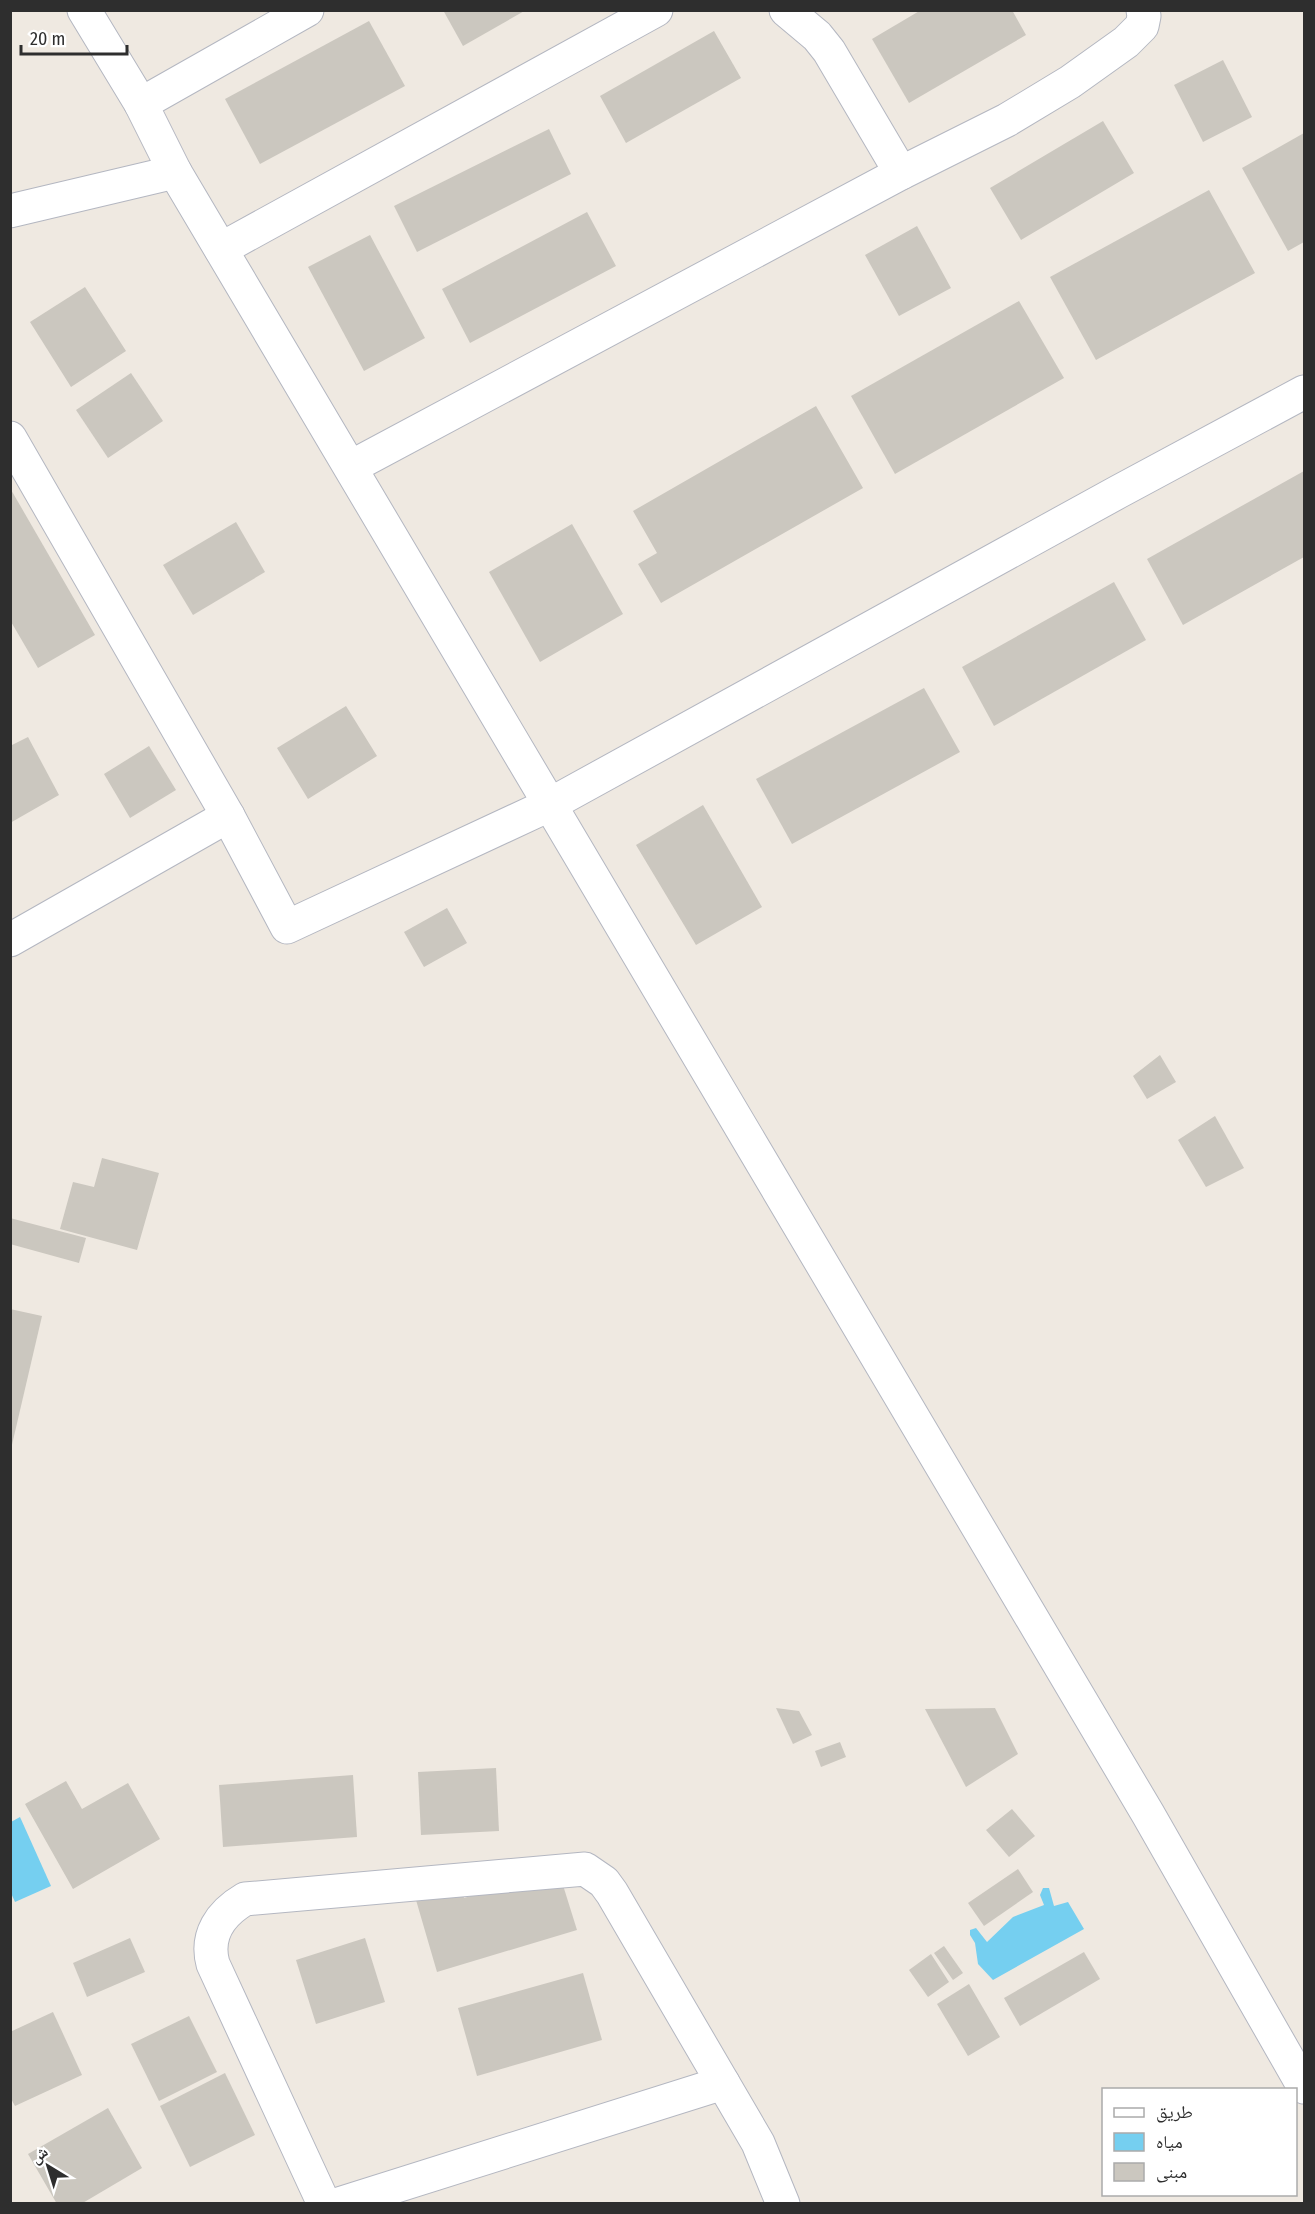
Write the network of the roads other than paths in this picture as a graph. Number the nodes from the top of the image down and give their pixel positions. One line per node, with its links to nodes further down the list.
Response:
1 (84, 10): 6 (street)
2 (307, 10): 6 (street)
3 (656, 10): 10 (street)
4 (786, 10): 8 (street)
5 (1143, 10): 8 (street)
6 (141, 105): 7 (street)
7 (175, 172): 9 (street); 10 (street)
8 (901, 174): 13 (street)
9 (10, 211)
10 (221, 249): 13 (street)
11 (1305, 392): 14 (street)
12 (10, 438): 15 (street)
13 (351, 467): 14 (street)
14 (549, 805): 15 (street); 18 (street)
15 (228, 816): 16 (street)
16 (10, 940)
17 (723, 2083): 19 (street); 20 (street); 21 (street)
18 (1305, 2087)
19 (324, 2204)
20 (339, 2204)
21 (783, 2204)

